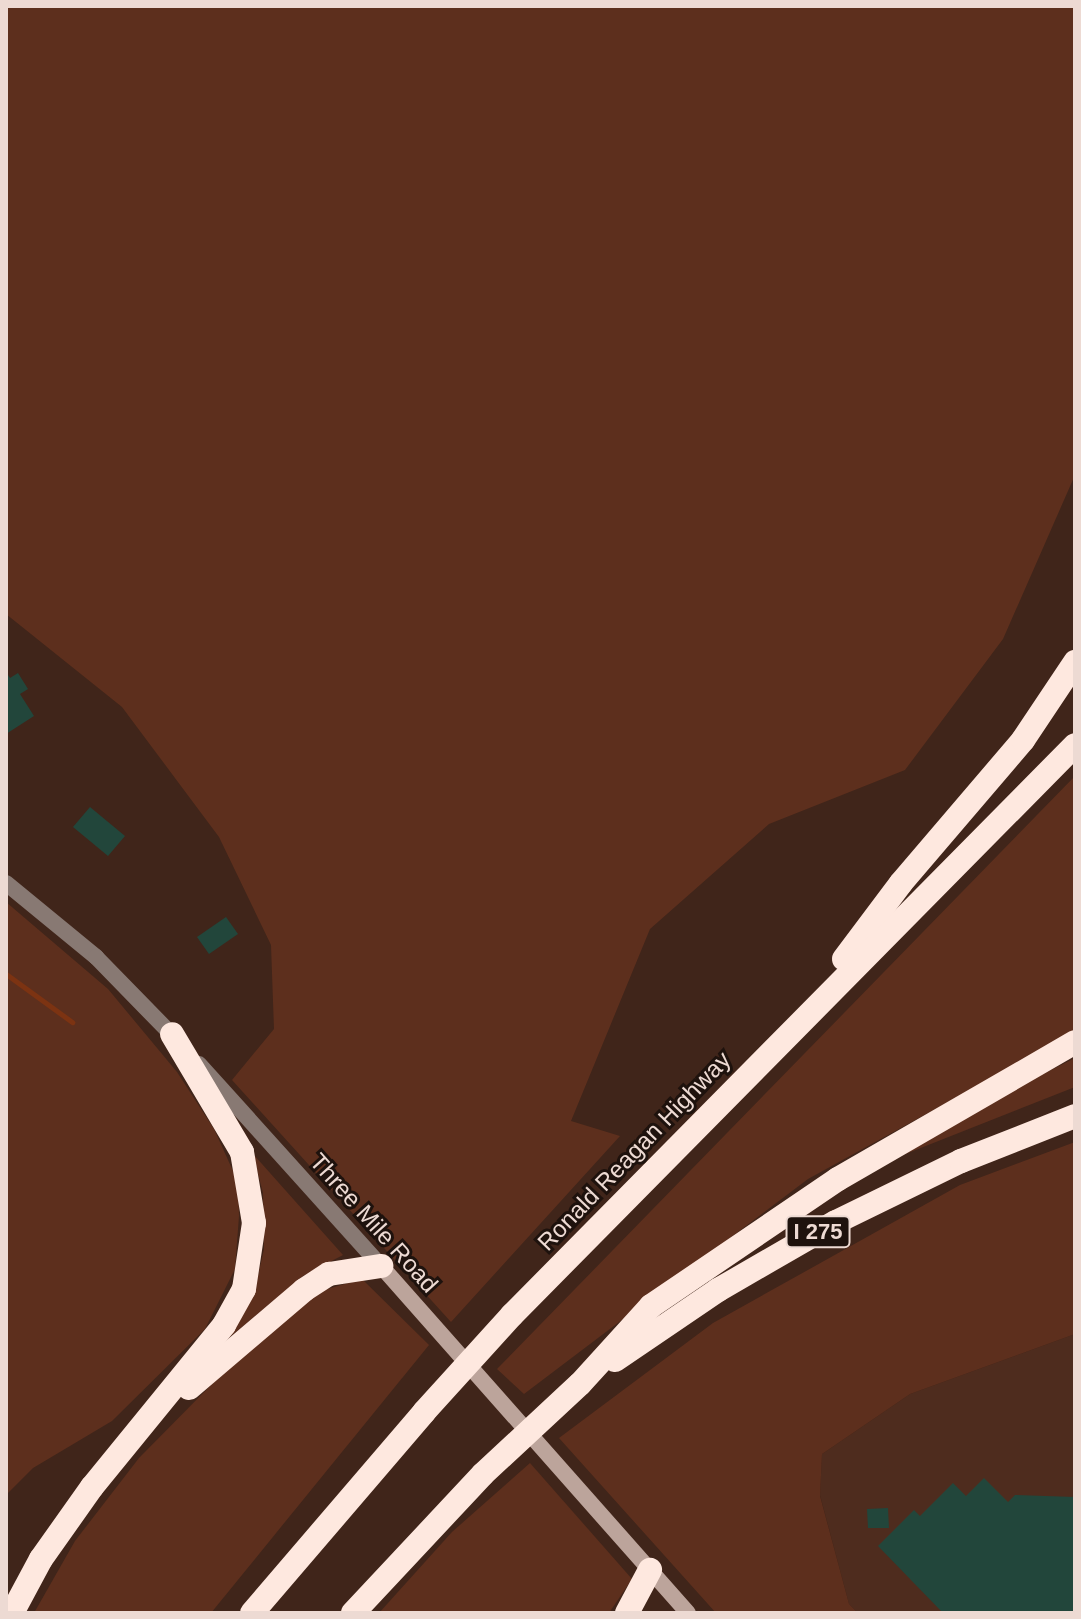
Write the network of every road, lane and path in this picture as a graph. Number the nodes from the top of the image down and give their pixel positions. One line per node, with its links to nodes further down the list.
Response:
1 (1075, 662): 4 (highway)
2 (1075, 745): 4 (highway, Ronald Reagan Highway)
3 (6, 883): 5 (street, Three Mile Road)
4 (790, 1031): 13 (highway, Ronald Reagan Highway, bridge)
5 (172, 1034): 8 (street, Three Mile Road); 10 (highway)
6 (1075, 1042): 9 (highway)
7 (1075, 1116): 9 (highway, I 275)
8 (381, 1266): 10 (highway); 11 (main road, Three Mile Road)
9 (580, 1384): 14 (highway, I 275, bridge)
10 (146, 1421): 12 (highway)
11 (650, 1570): 15 (highway); 16 (main road, Three Mile Road)
12 (12, 1613)
13 (252, 1613)
14 (353, 1613)
15 (627, 1613)
16 (688, 1613)

